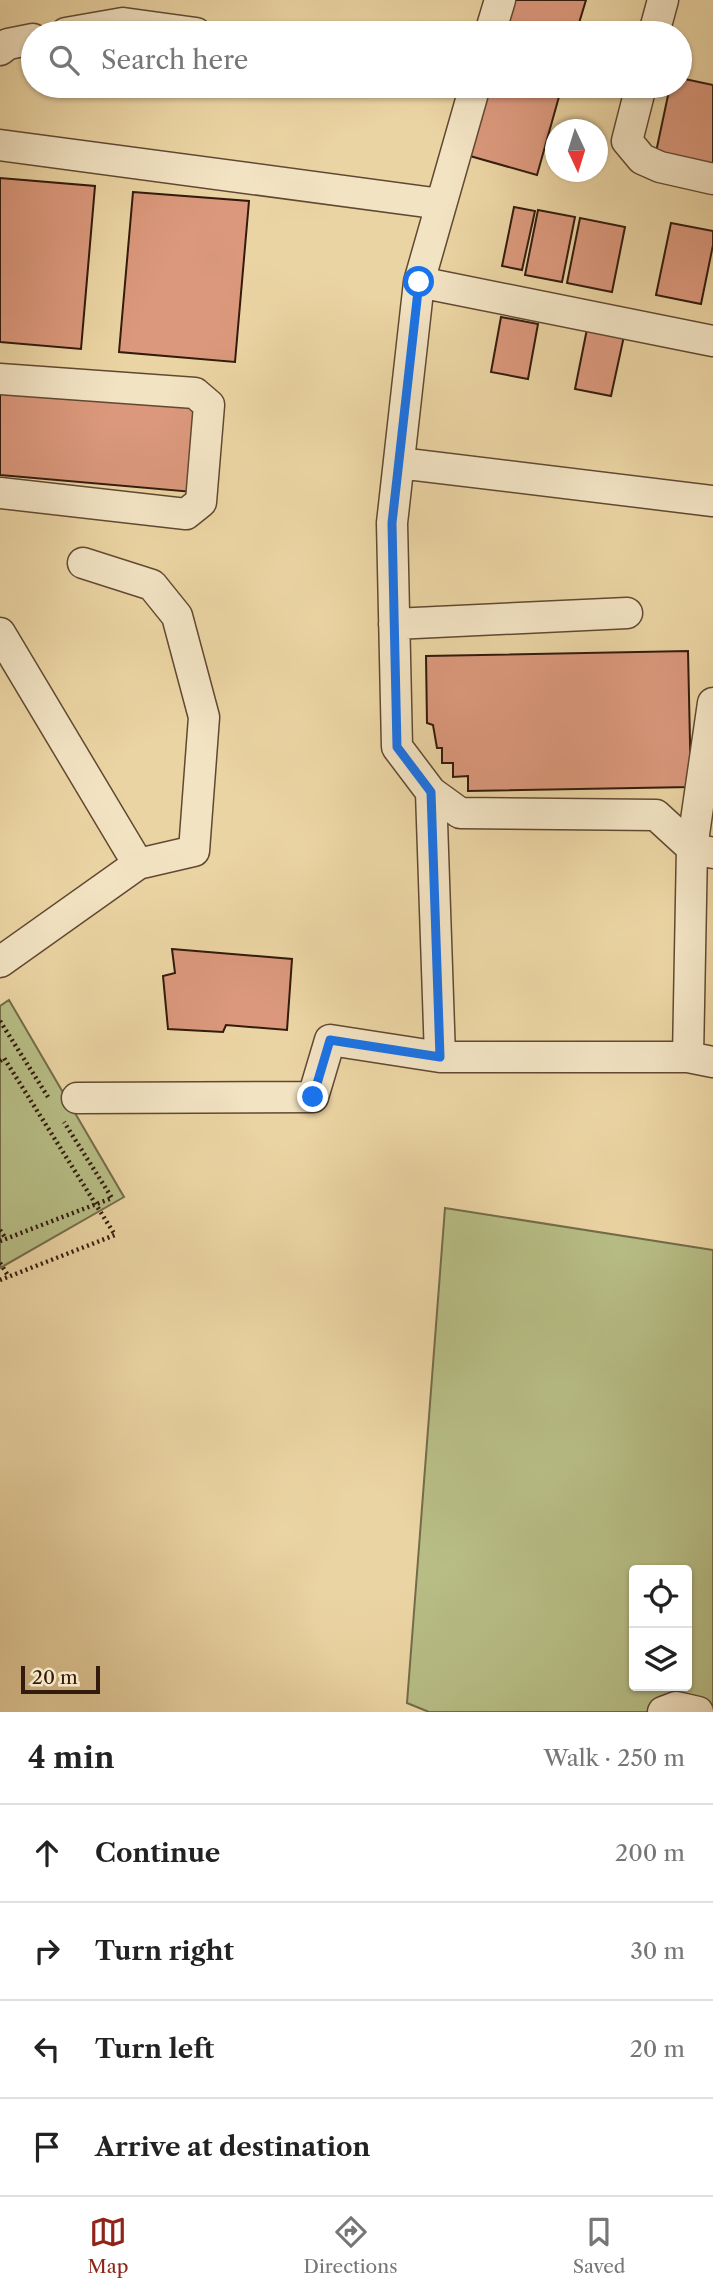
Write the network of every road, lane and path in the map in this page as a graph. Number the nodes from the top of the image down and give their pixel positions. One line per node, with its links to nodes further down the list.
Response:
1 (500, 0): 2 (street)
2 (494, 21)
3 (472, 98): 7 (street)
4 (638, 98): 6 (street)
5 (0, 145): 7 (street)
6 (713, 179)
7 (441, 204): 8 (street)
8 (419, 282): 9 (street); 11 (street)
9 (713, 341)
10 (0, 379): 12 (street)
11 (399, 463): 13 (street); 16 (street)
12 (0, 493)
13 (713, 501)
14 (83, 563): 21 (street)
15 (627, 613): 16 (street)
16 (394, 624): 19 (street)
17 (0, 633): 21 (street)
18 (713, 702): 20 (street)
19 (431, 792): 20 (street); 24 (street)
20 (702, 851): 25 (street)
21 (138, 864): 22 (street)
22 (0, 962)
23 (0, 1021): 27 (path)
24 (440, 1057): 25 (street); 27 (street)
25 (701, 1060)
26 (0, 1061): 31 (path)
27 (63, 1105): 29 (path)
28 (0, 1230): 29 (path)
29 (3, 1240)
30 (0, 1264): 31 (path)
31 (9, 1277): 32 (path)
32 (0, 1280)
33 (663, 1712): 34 (street)
34 (698, 1712)

